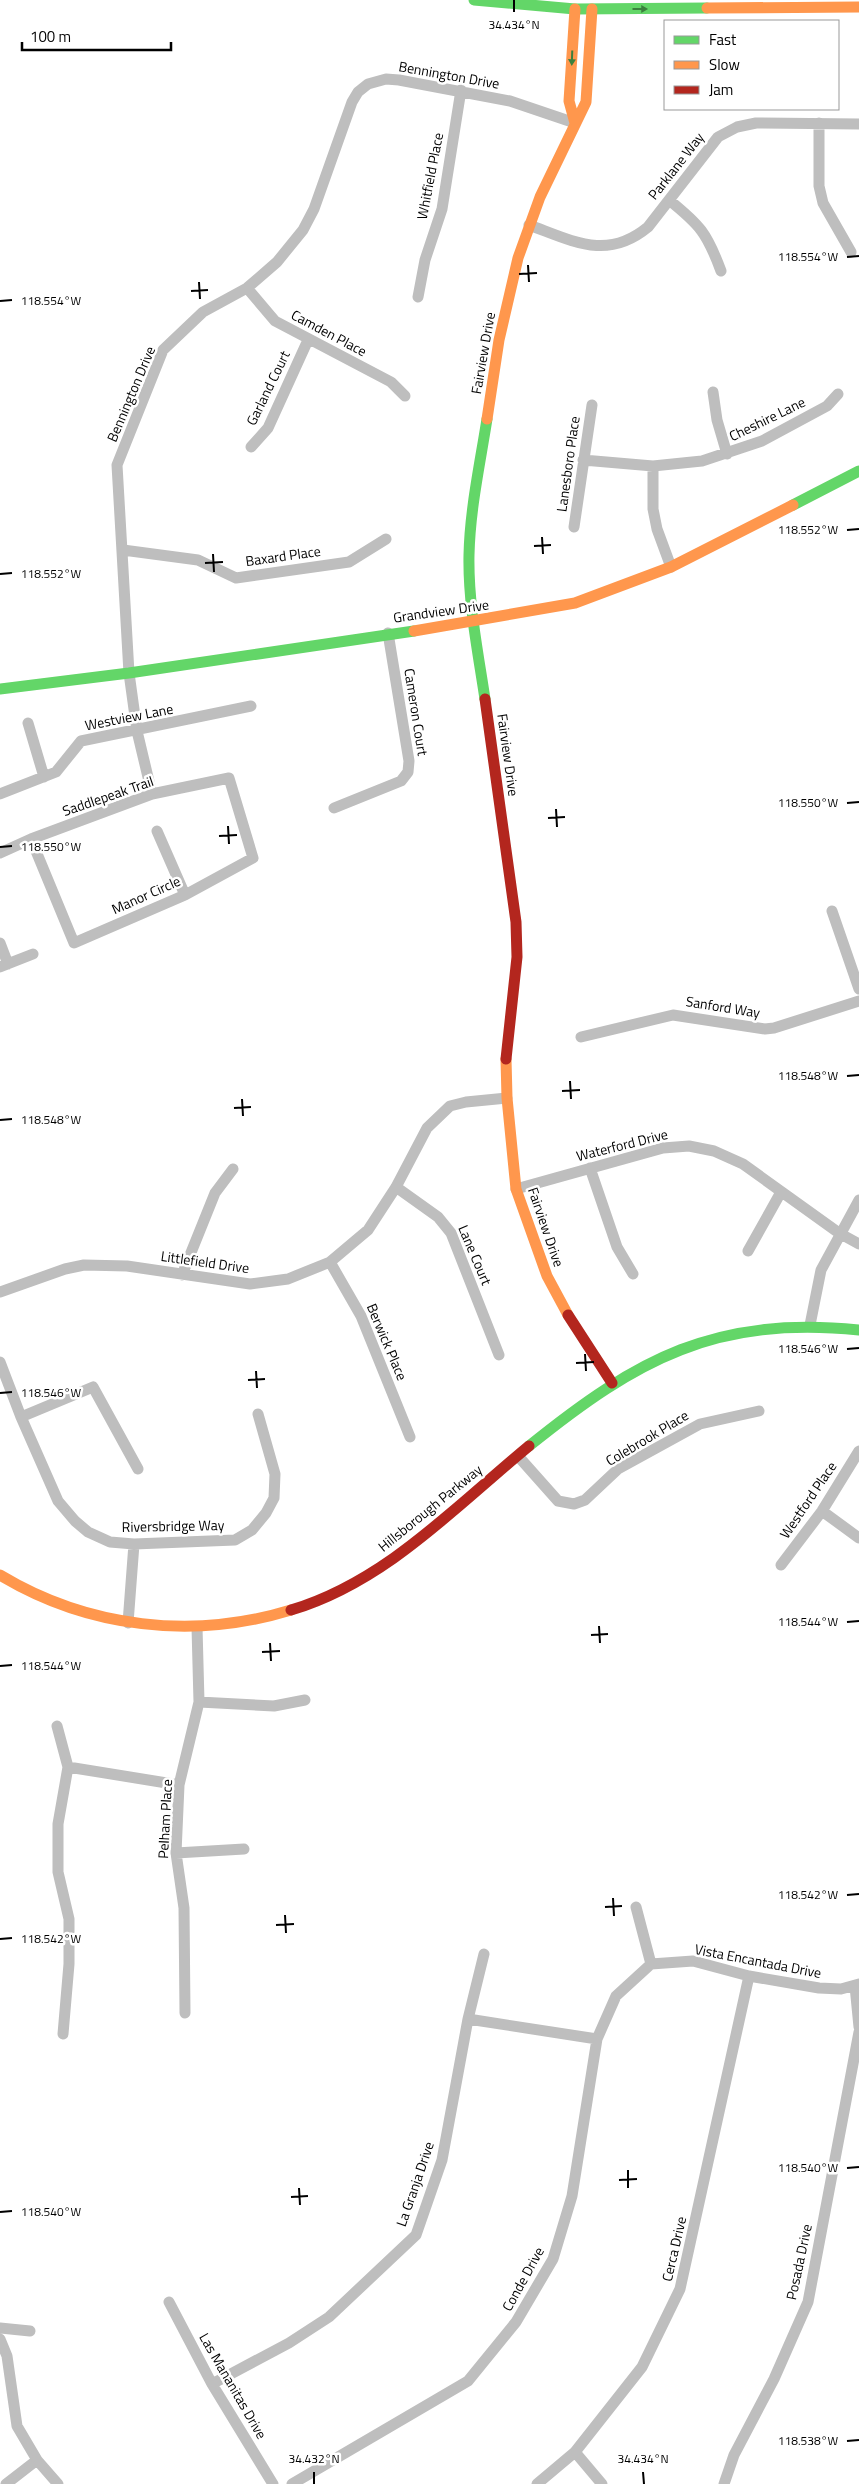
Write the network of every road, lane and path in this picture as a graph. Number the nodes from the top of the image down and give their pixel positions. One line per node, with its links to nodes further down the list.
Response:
1 (474, 0): 3 (street)
2 (592, 4): 3 (street); 4 (street, one-way to 4); 6 (street, Fairview Drive)
3 (575, 5): 6 (street, one-way to 6)
4 (859, 7)
5 (461, 90): 6 (street, Bennington Drive); 13 (street, Bennington Drive); 14 (street, Whitfield Place)
6 (575, 123): 10 (street, Fairview Drive)
7 (819, 123): 8 (street, Parklane Way); 9 (street, Parklane Way); 11 (street)
8 (859, 124)
9 (669, 200): 10 (street, Parklane Way); 12 (street)
10 (529, 225): 29 (street, Fairview Drive)
11 (851, 252)
12 (721, 271)
13 (247, 288): 15 (street, Camden Place); 27 (street, Bennington Drive)
14 (418, 297)
15 (308, 340): 18 (street, Camden Place); 20 (street, Garland Court)
16 (713, 392): 21 (street)
17 (838, 394): 21 (street, Cheshire Lane)
18 (405, 396)
19 (592, 405): 22 (street, Lanesboro Place)
20 (251, 447)
21 (727, 454): 23 (street, Cheshire Lane)
22 (583, 460): 23 (street, Cheshire Lane); 25 (street, Lanesboro Place)
23 (653, 466): 28 (street)
24 (859, 471): 28 (street, Grandview Drive)
25 (574, 527)
26 (386, 539): 27 (street, Baxard Place)
27 (122, 550): 31 (street, Bennington Drive)
28 (670, 567): 29 (street, Grandview Drive)
29 (474, 622): 30 (street, Grandview Drive); 52 (street, Fairview Drive)
30 (388, 633): 31 (street, Grandview Drive); 40 (street, Cameron Court)
31 (129, 673): 32 (street, Grandview Drive); 35 (street, Bennington Drive)
32 (0, 689)
33 (251, 706): 35 (street, Westview Lane)
34 (28, 722): 36 (street)
35 (137, 731): 36 (street, Westview Lane); 39 (street, Bennington Drive)
36 (44, 777): 38 (street, Westview Lane)
37 (229, 778): 39 (street, Saddlepeak Trail); 44 (street, Manor Circle)
38 (0, 794)
39 (152, 794): 42 (street, Saddlepeak Trail)
40 (334, 808)
41 (158, 831): 44 (street)
42 (31, 839): 43 (street, Saddlepeak Trail); 44 (street, Manor Circle)
43 (0, 853)
44 (185, 895)
45 (832, 911): 49 (street)
46 (0, 943): 48 (street)
47 (33, 954): 48 (street)
48 (4, 965)
49 (859, 989)
50 (859, 1001): 51 (street, Sanford Way)
51 (581, 1037)
52 (507, 1098): 55 (street, Littlefield Drive); 56 (street, Fairview Drive)
53 (590, 1168): 56 (street, Waterford Drive); 57 (street, Waterford Drive); 63 (street)
54 (233, 1169): 64 (street)
55 (396, 1187): 62 (street, Littlefield Drive); 68 (street, Lane Court)
56 (516, 1190): 70 (street, Fairview Drive)
57 (781, 1192): 59 (street, Waterford Drive); 61 (street)
58 (859, 1200): 59 (street)
59 (839, 1233): 60 (street, Waterford Drive); 66 (street)
60 (859, 1244)
61 (748, 1251)
62 (330, 1262): 64 (street, Littlefield Drive); 74 (street, Berwick Place)
63 (633, 1274)
64 (182, 1275): 65 (street, Littlefield Drive)
65 (0, 1292)
66 (810, 1325): 67 (street, Hillsborough Parkway); 70 (street, Hillsborough Parkway)
67 (859, 1330)
68 (500, 1356)
69 (0, 1362): 73 (street, Riversbridge Way)
70 (612, 1383): 76 (street, Hillsborough Parkway)
71 (759, 1411): 76 (street, Colebrook Place)
72 (258, 1414): 80 (street, Riversbridge Way)
73 (21, 1418): 77 (street); 80 (street, Riversbridge Way)
74 (410, 1437)
75 (859, 1450): 78 (street, Westford Place)
76 (518, 1456): 84 (street, Hillsborough Parkway)
77 (138, 1469)
78 (822, 1511): 79 (street); 81 (street, Westford Place)
79 (859, 1538)
80 (134, 1544): 83 (street)
81 (781, 1565)
82 (0, 1575): 83 (street, Hillsborough Parkway)
83 (128, 1623): 84 (street, Hillsborough Parkway)
84 (197, 1627): 86 (street, Pelham Place)
85 (305, 1700): 86 (street)
86 (199, 1702): 89 (street, Pelham Place)
87 (57, 1726): 88 (street)
88 (68, 1767): 89 (street); 101 (street)
89 (179, 1785): 91 (street, Pelham Place)
90 (244, 1849): 91 (street)
91 (176, 1853): 97 (street, Pelham Place)
92 (636, 1906): 94 (street)
93 (484, 1954): 98 (street, La Granja Drive)
94 (651, 1964): 95 (street, Vista Encantada Drive); 102 (street, Conde Drive)
95 (749, 1976): 96 (street, Vista Encantada Drive); 109 (street, Cerca Drive)
96 (857, 1985): 99 (street)
97 (185, 2013)
98 (468, 2019): 102 (street); 108 (street, La Granja Drive)
99 (859, 2027)
100 (859, 2032): 117 (street, Posada Drive)
101 (63, 2034)
102 (597, 2039): 114 (street, Conde Drive)
103 (169, 2302): 108 (street, Las Mananitas Drive)
104 (0, 2328): 105 (street)
105 (30, 2331)
106 (0, 2339): 107 (street)
107 (6, 2384): 110 (street)
108 (212, 2384): 113 (street, Las Mananitas Drive)
109 (575, 2452): 115 (street, Cerca Drive); 116 (street)
110 (37, 2460): 111 (street); 112 (street)
111 (6, 2484)
112 (58, 2484)
113 (274, 2484)
114 (292, 2484)
115 (537, 2484)
116 (602, 2484)
117 (724, 2484)

